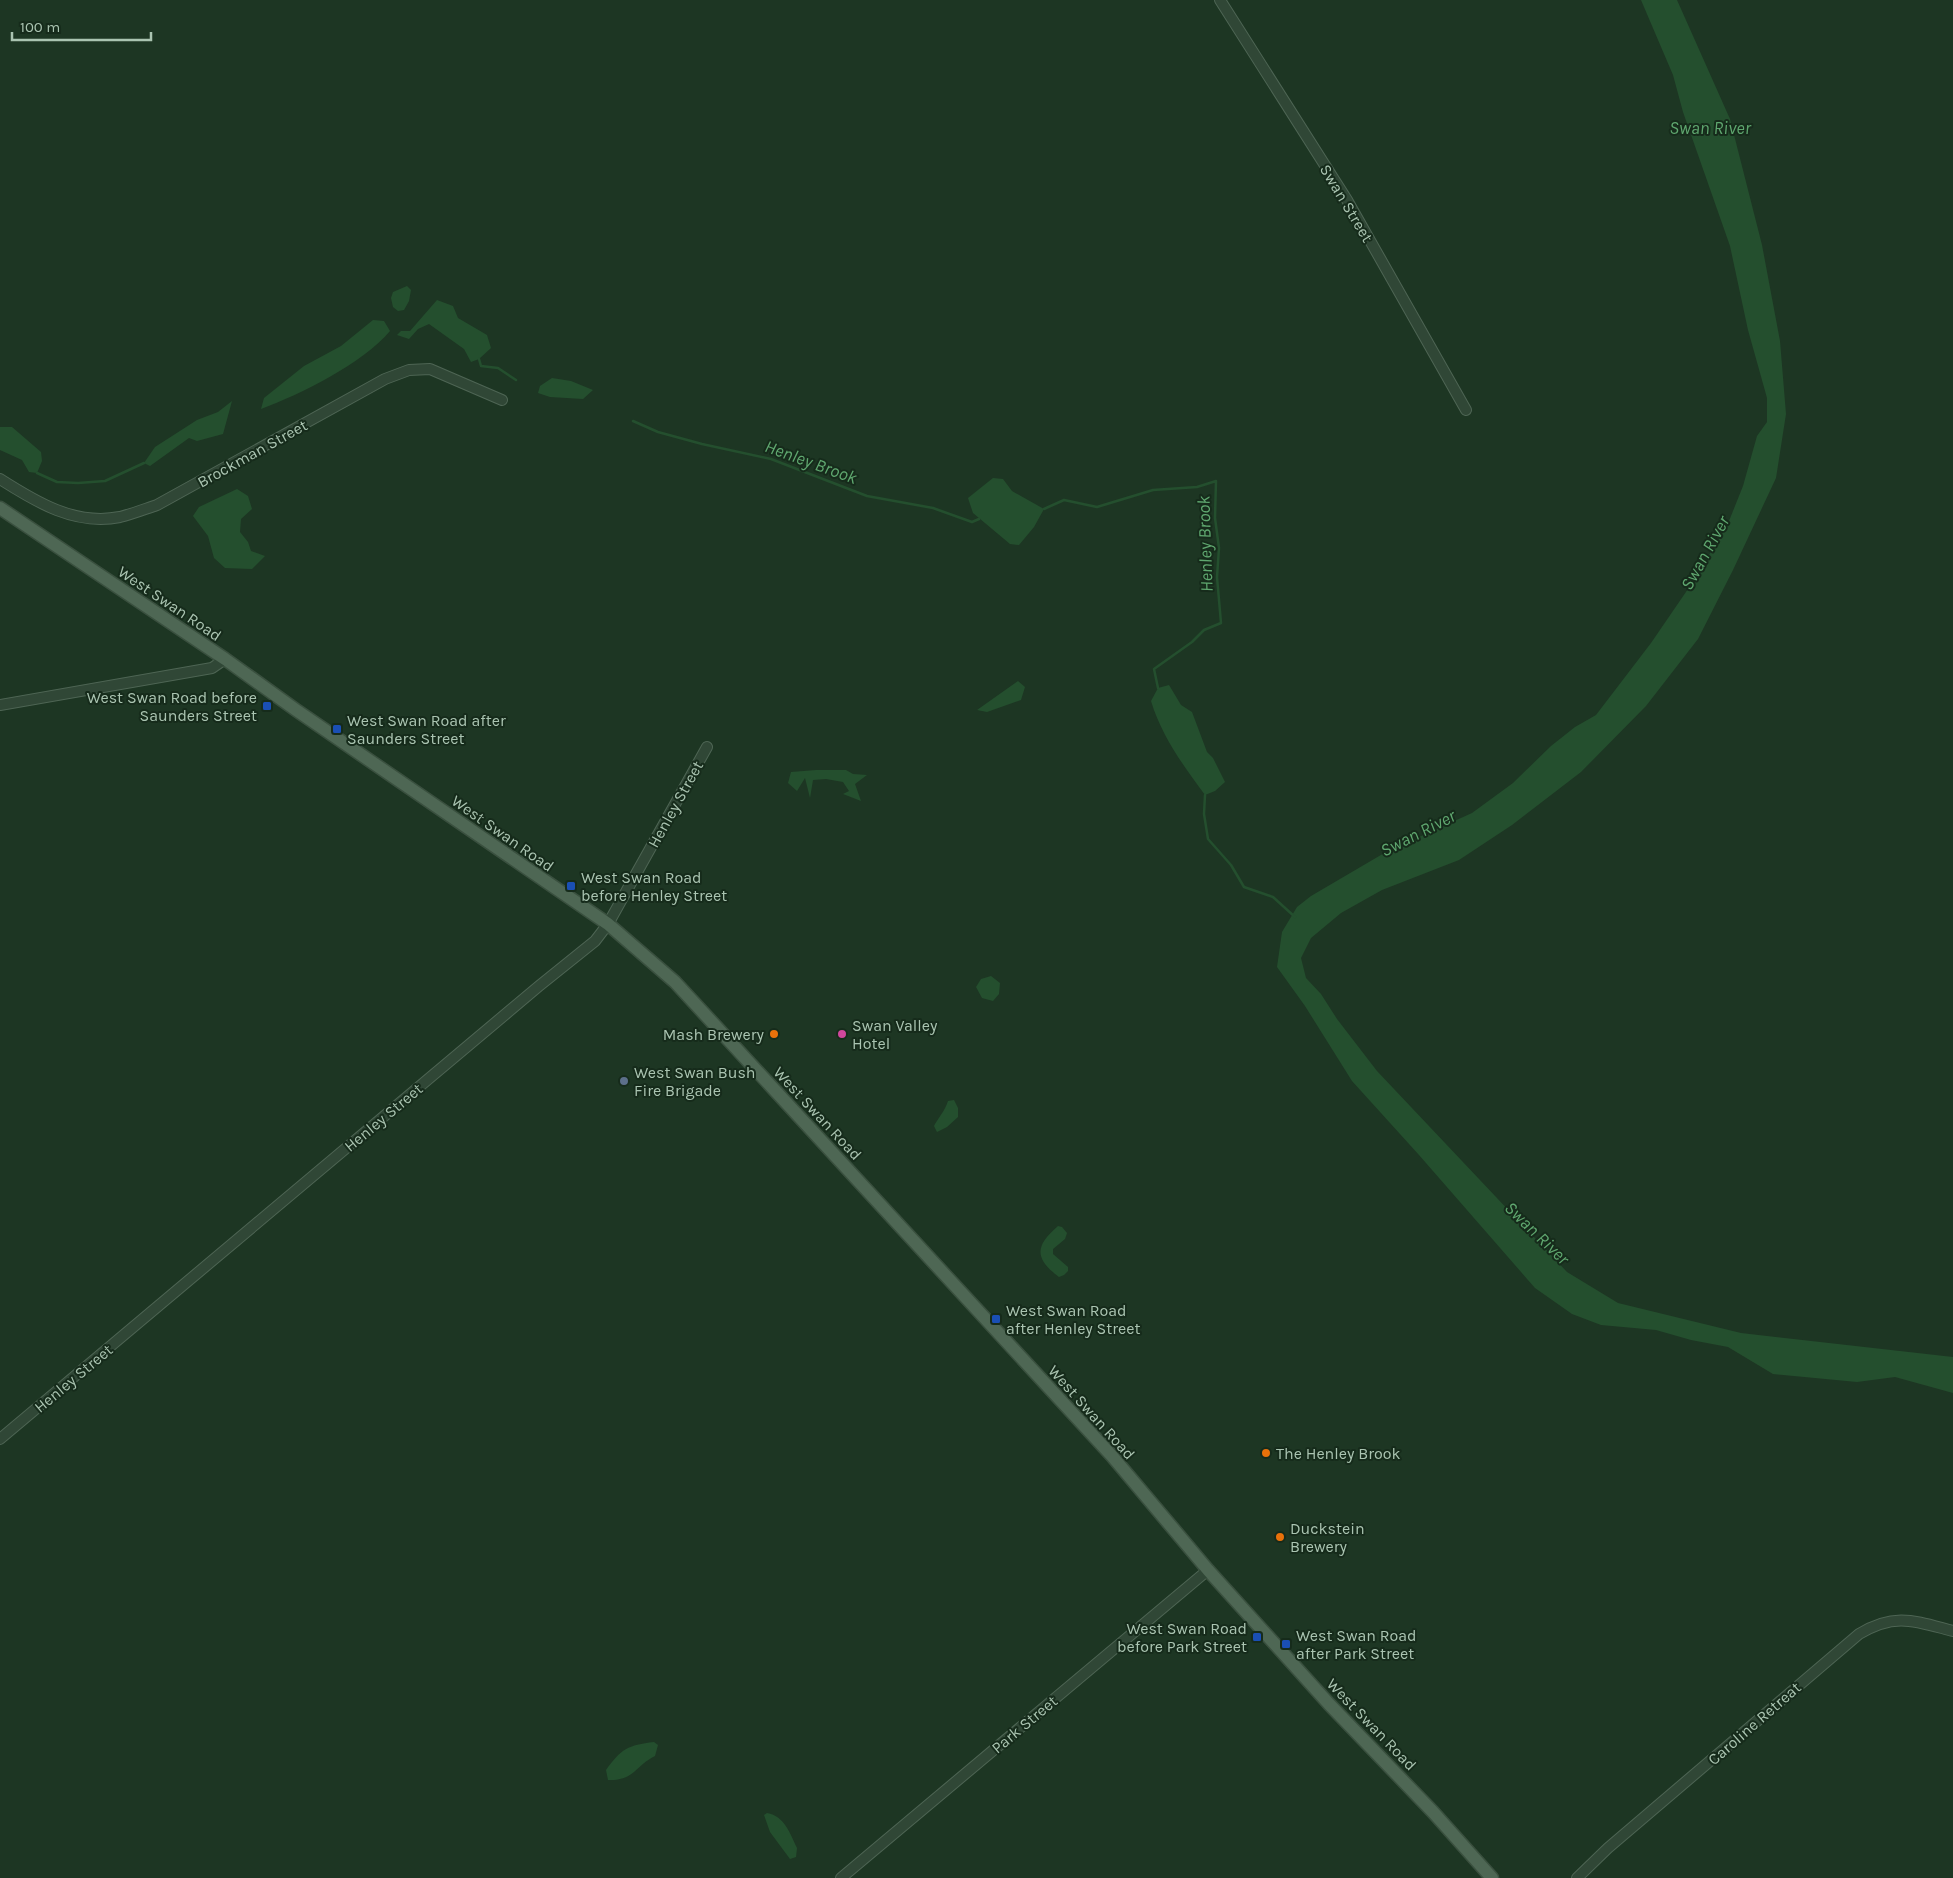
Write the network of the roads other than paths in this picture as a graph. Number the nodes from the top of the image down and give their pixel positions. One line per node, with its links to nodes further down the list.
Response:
1 (1220, 0): 3 (street, Swan Street)
2 (502, 400): 4 (street, Brockman Street)
3 (1466, 410)
4 (0, 479)
5 (0, 508): 6 (main road, West Swan Road)
6 (225, 659): 7 (street); 9 (main road, West Swan Road)
7 (0, 705)
8 (708, 747): 9 (street, Henley Street)
9 (608, 924): 10 (street, Henley Street); 11 (main road, West Swan Road)
10 (0, 1439)
11 (1208, 1570): 13 (street, Park Street); 14 (main road, West Swan Road)
12 (1953, 1632): 15 (street, Caroline Retreat)
13 (841, 1878)
14 (1492, 1878)
15 (1577, 1878)

